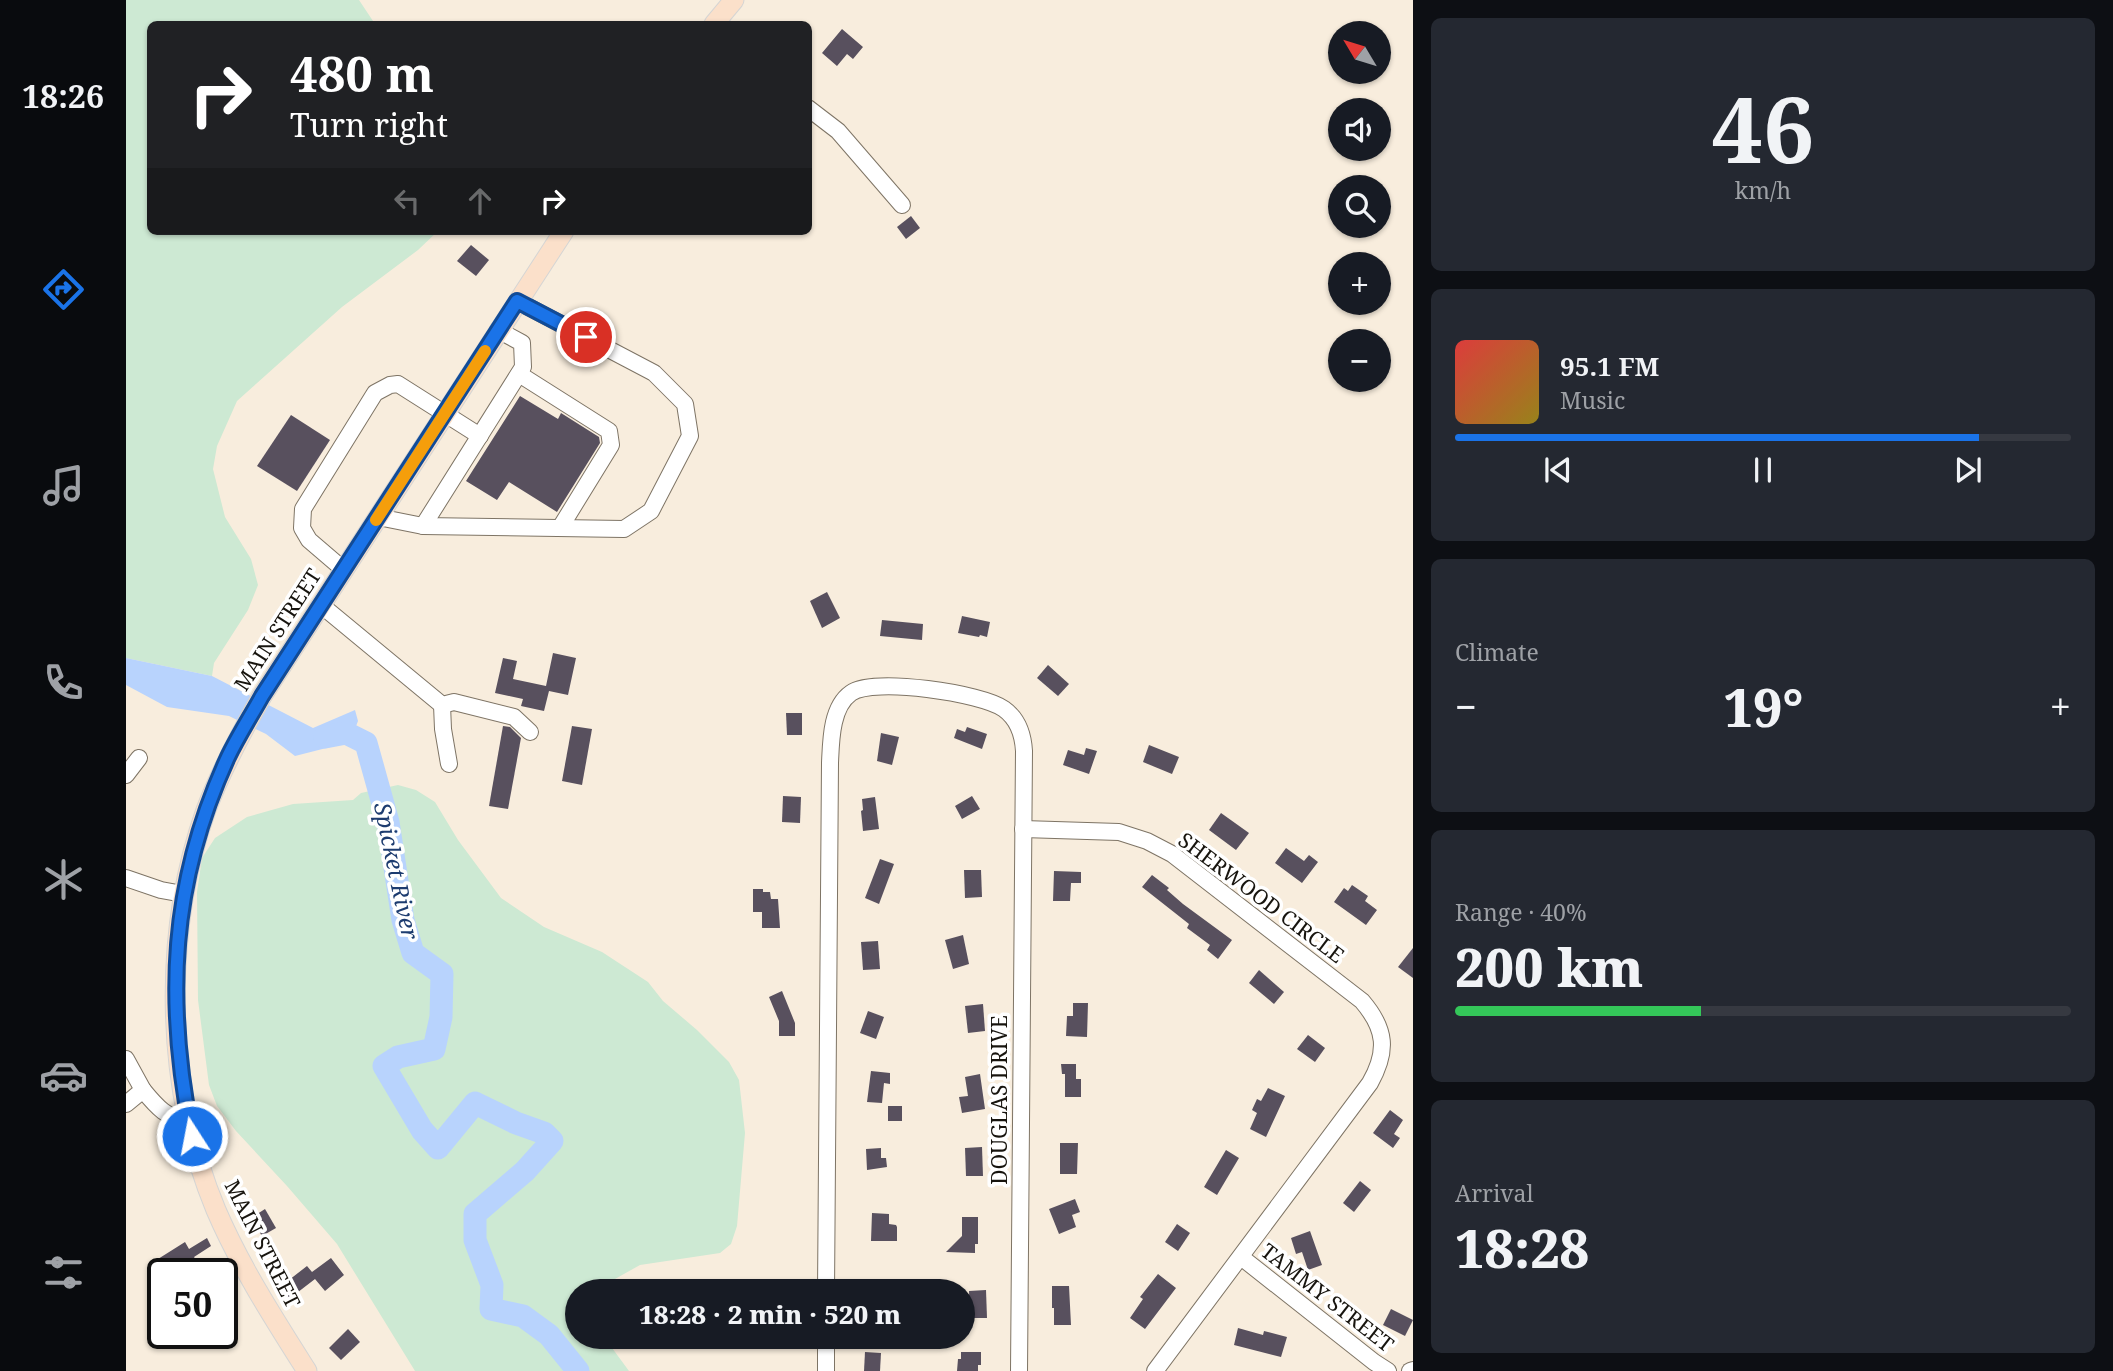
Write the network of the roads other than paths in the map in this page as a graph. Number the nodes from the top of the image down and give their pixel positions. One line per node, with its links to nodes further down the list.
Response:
1 (734, 0): 2 (main road)
2 (716, 21)
3 (812, 111): 4 (street)
4 (902, 205)
5 (561, 235): 6 (main road, MAIN STREET)
6 (517, 301): 7 (main road, MAIN STREET); 13 (street)
7 (498, 330): 8 (street); 9 (main road, MAIN STREET)
8 (519, 374): 10 (street); 13 (street)
9 (444, 414): 10 (street); 11 (main road, MAIN STREET); 14 (street)
10 (480, 436): 12 (street)
11 (378, 517): 12 (street); 14 (main road, MAIN STREET)
12 (423, 526): 13 (street)
13 (560, 528)
14 (344, 570): 15 (main road, MAIN STREET)
15 (321, 605): 16 (street); 23 (main road, MAIN STREET)
16 (442, 705): 17 (street); 19 (street)
17 (530, 732)
18 (139, 758): 20 (street)
19 (449, 764)
20 (126, 775)
21 (1023, 828): 28 (street, SHERWOOD CIRCLE); 29 (street); 33 (street, DOUGLAS DRIVE)
22 (126, 878): 23 (street)
23 (183, 894): 27 (main road, MAIN STREET)
24 (126, 1059): 25 (street)
25 (144, 1090): 26 (street); 27 (street)
26 (126, 1104)
27 (189, 1121): 31 (main road, MAIN STREET)
28 (1241, 1257): 34 (street, SHERWOOD CIRCLE); 35 (street, TAMMY STREET)
29 (826, 1279)
30 (826, 1349): 32 (street)
31 (307, 1371)
32 (826, 1371)
33 (1019, 1371)
34 (1156, 1371)
35 (1388, 1371)

